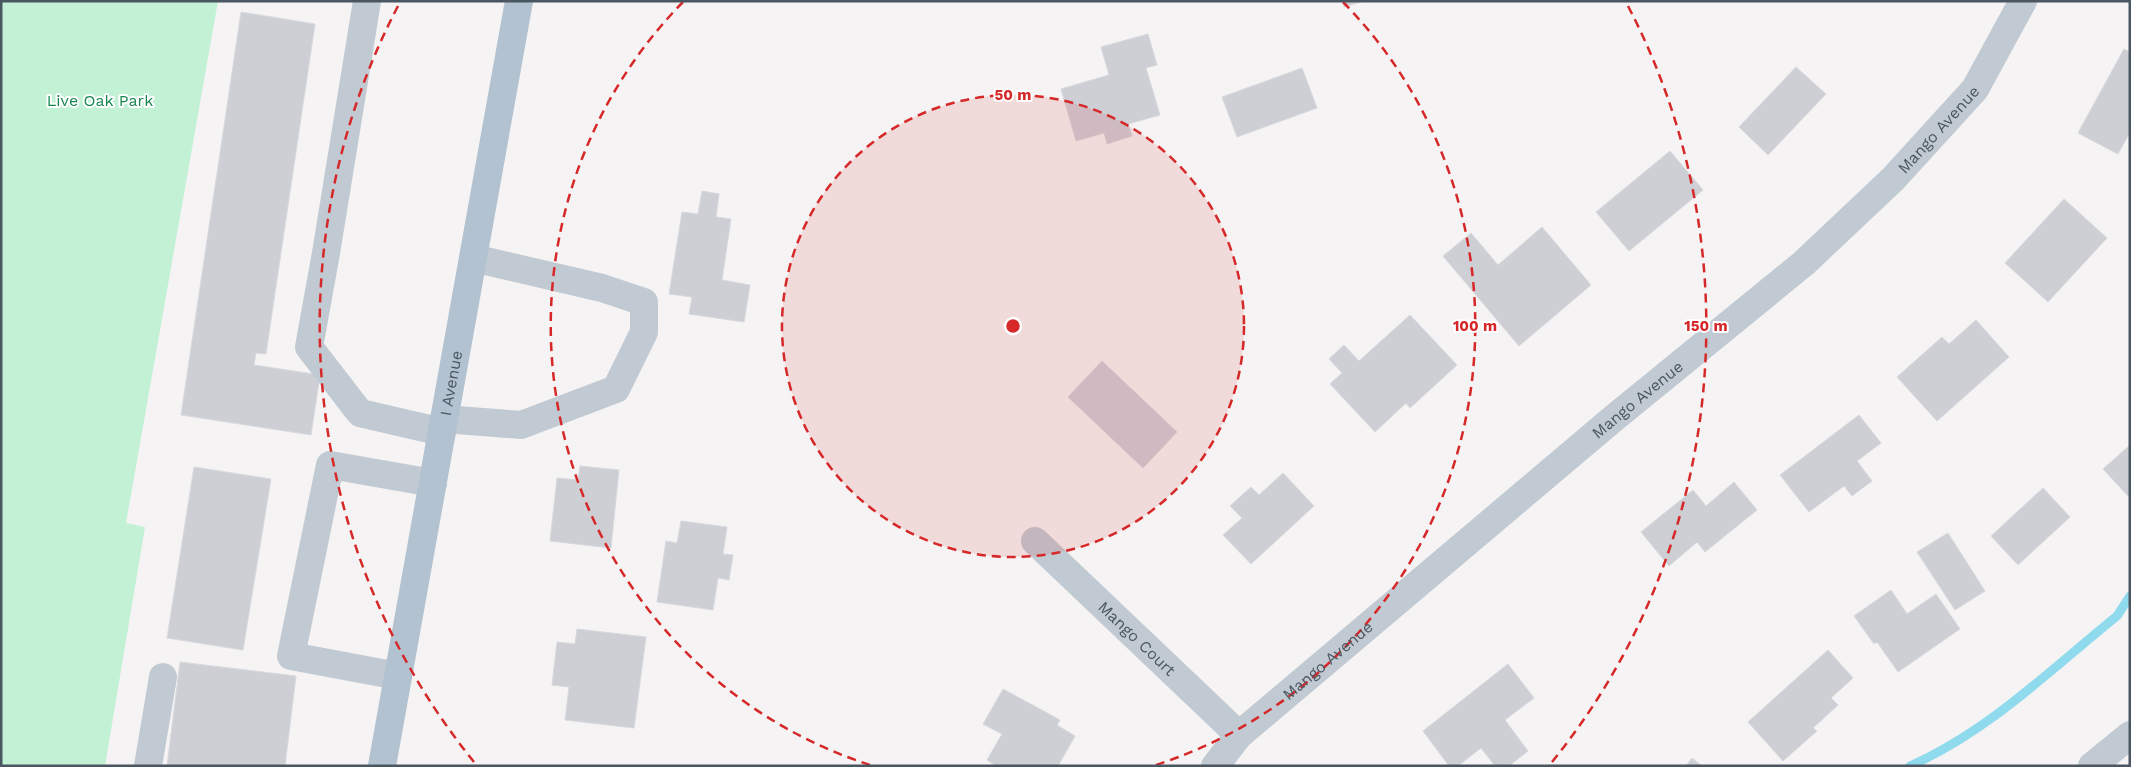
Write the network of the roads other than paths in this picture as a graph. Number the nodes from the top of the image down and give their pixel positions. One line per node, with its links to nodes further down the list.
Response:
1 (367, 1): 5 (street)
2 (519, 1): 4 (main road, I Avenue)
3 (2024, 1): 10 (street, Mango Avenue)
4 (473, 258): 5 (main road, I Avenue); 5 (street)
5 (443, 425): 6 (main road, I Avenue)
6 (433, 484): 8 (main road, I Avenue); 8 (street)
7 (1035, 541): 10 (street, Mango Court)
8 (398, 676): 13 (main road, I Avenue)
9 (163, 677): 12 (street)
10 (1239, 735): 14 (street, Mango Avenue)
11 (2130, 735): 15 (street)
12 (148, 766)
13 (382, 766)
14 (1215, 766)
15 (2092, 766)

